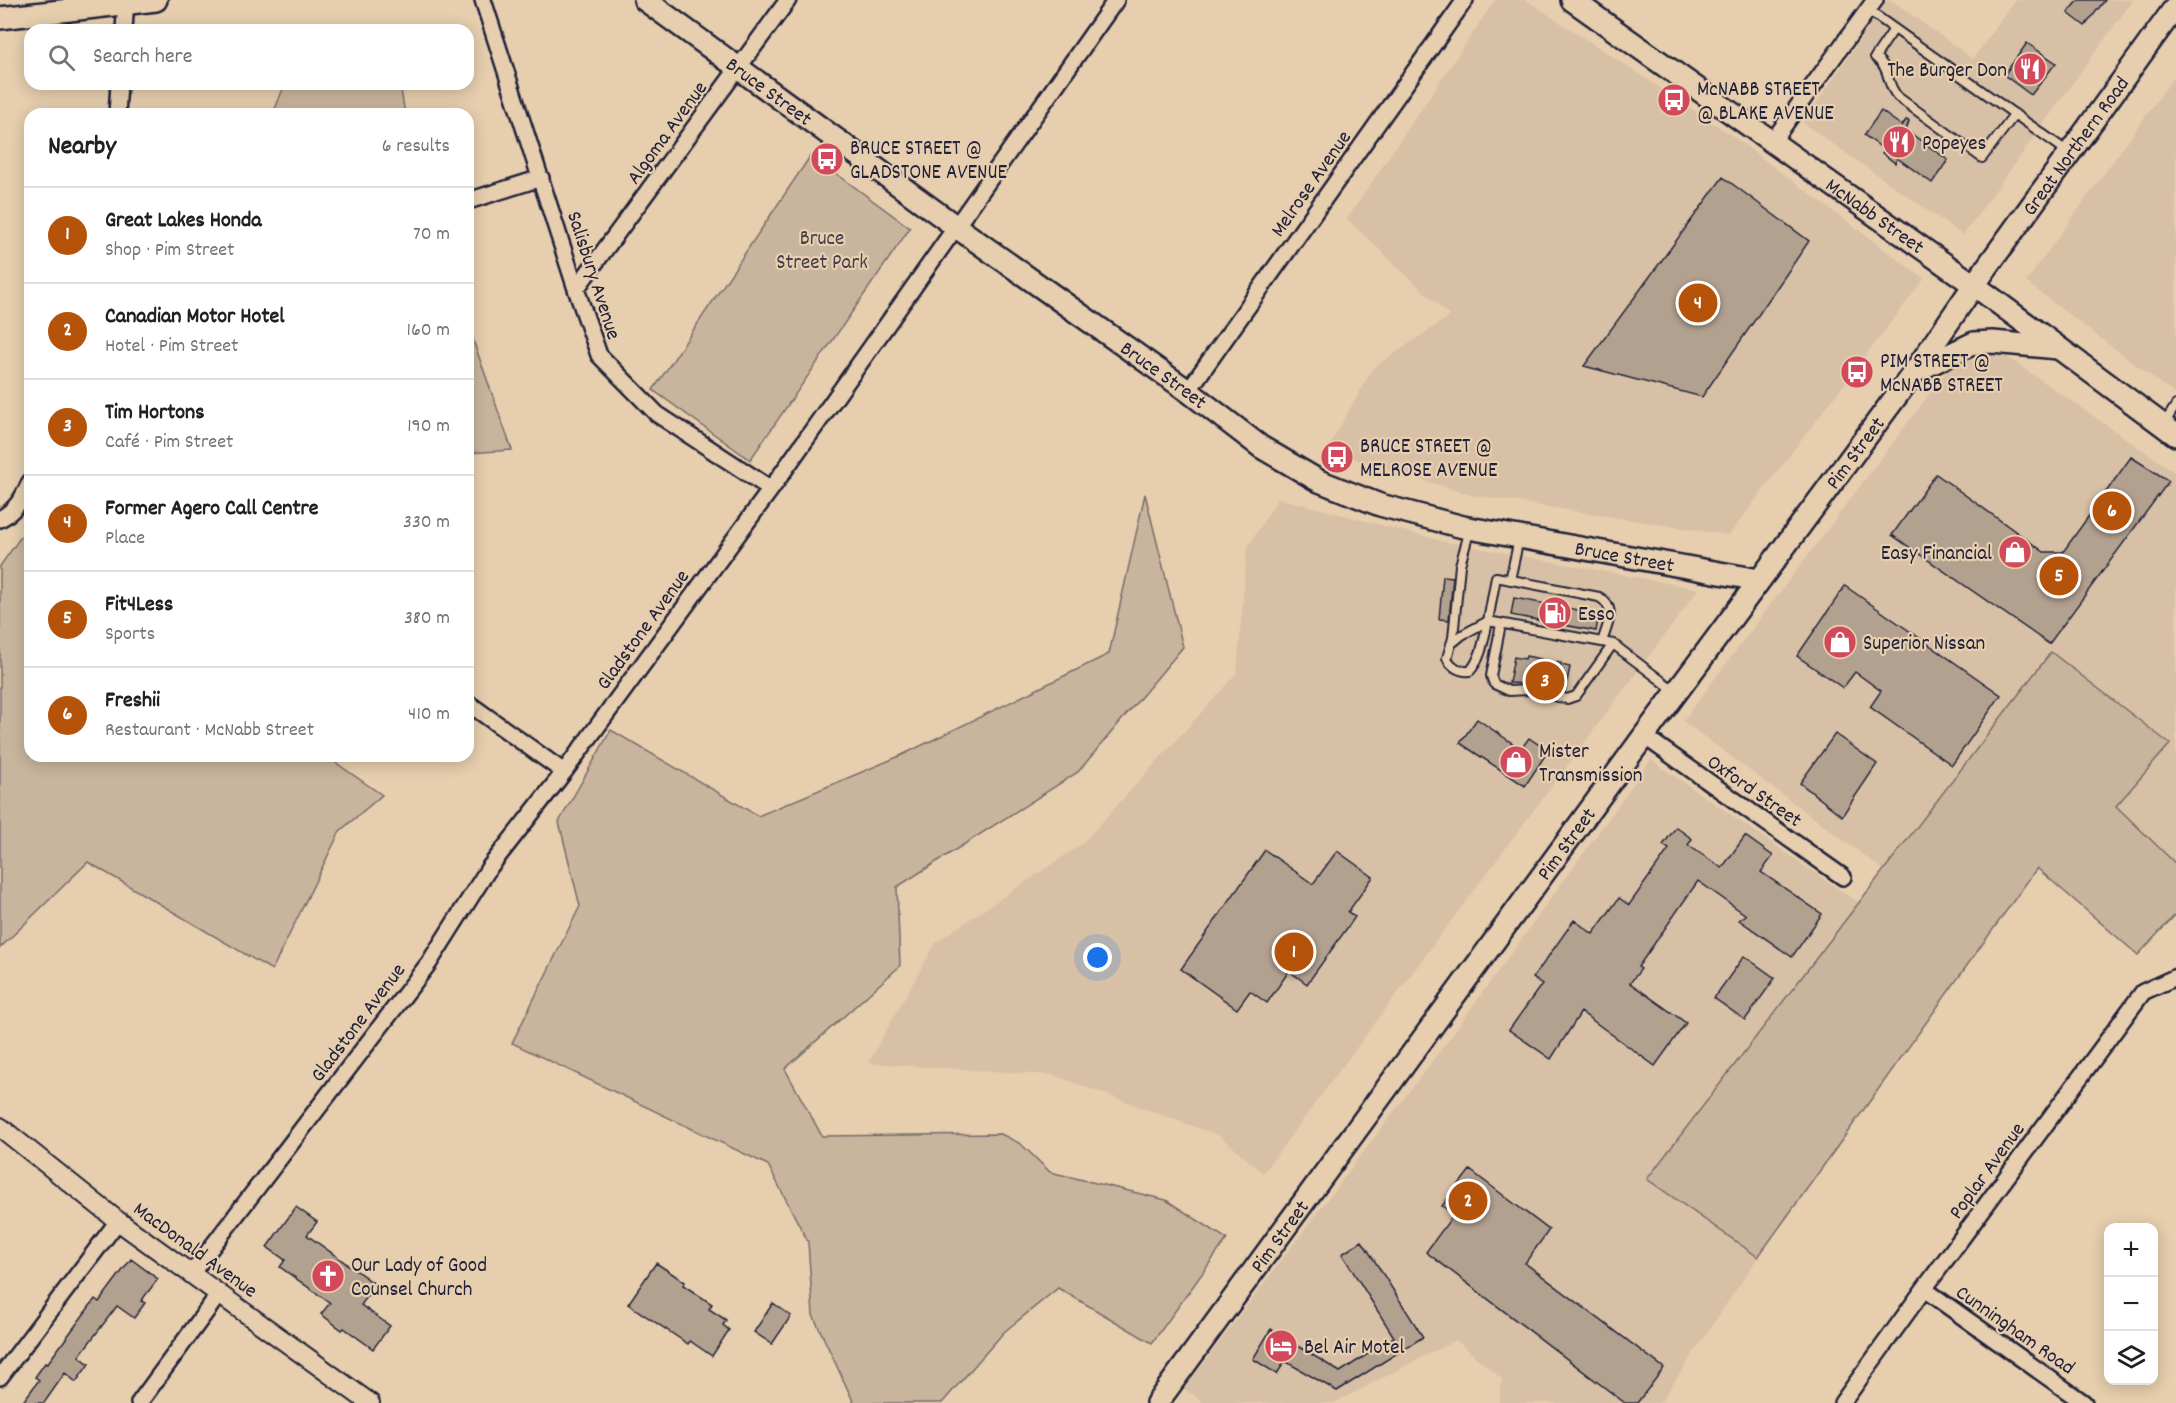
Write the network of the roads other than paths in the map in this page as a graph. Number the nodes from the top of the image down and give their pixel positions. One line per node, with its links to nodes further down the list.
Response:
1 (156, 0): 7 (main road)
2 (483, 0): 20 (street, Salisbury Avenue)
3 (645, 0): 14 (main road, Bruce Street)
4 (788, 0): 14 (street, Algoma Avenue)
5 (1116, 0): 22 (street, Gladstone Avenue)
6 (1465, 0): 27 (street, Melrose Avenue)
7 (126, 2): 11 (main road); 12 (street)
8 (1579, 2): 18 (main road, McNabb Street)
9 (1871, 5): 13 (lane); 18 (street)
10 (2176, 6): 19 (main road, Great Northern Road)
11 (0, 18)
12 (124, 24)
13 (1894, 29): 17 (lane); 17 (lane)
14 (739, 68): 22 (main road, Bruce Street); 24 (street, Algoma Avenue)
15 (119, 90): 16 (street)
16 (117, 108)
17 (2015, 114): 19 (lane)
18 (1772, 142): 23 (main road, McNabb Street)
19 (2069, 153): 23 (main road, Great Northern Road)
20 (541, 178): 21 (street); 24 (street, Salisbury Avenue)
21 (474, 199)
22 (955, 226): 27 (main road, Bruce Street); 30 (street, Gladstone Avenue)
23 (1974, 285): 25 (main road, McNabb Street); 26 (main road, Pim Street)
24 (576, 289): 30 (street, Salisbury Avenue)
25 (2058, 348): 26 (main road); 29 (main road, McNabb Street)
26 (1915, 371): 36 (main road, Pim Street)
27 (1188, 391): 33 (main road, Bruce Street)
28 (2176, 405): 29 (lane)
29 (2169, 430)
30 (771, 489): 45 (street, Gladstone Avenue)
31 (24, 497): 32 (street)
32 (0, 519)
33 (1470, 528): 34 (main road, Bruce Street); 40 (lane)
34 (1519, 537): 35 (lane); 36 (main road, Bruce Street)
35 (1510, 580): 37 (lane); 39 (lane)
36 (1759, 580): 42 (main road, Pim Street)
37 (1488, 621): 38 (lane); 40 (lane); 40 (lane)
38 (1501, 624): 39 (lane); 41 (lane)
39 (1602, 642): 41 (lane)
40 (1451, 644)
41 (1613, 645): 42 (lane)
42 (1676, 692): 44 (main road, Pim Street)
43 (474, 707): 45 (street)
44 (1644, 736): 46 (street, Oxford Street); 56 (main road, Pim Street)
45 (564, 772): 50 (street, Gladstone Avenue)
46 (1843, 877)
47 (2176, 977): 51 (street, Poplar Avenue)
48 (0, 1127): 49 (street, MacDonald Avenue)
49 (117, 1221): 50 (street, MacDonald Avenue); 53 (street)
50 (191, 1274): 52 (street, MacDonald Avenue)
51 (1924, 1289): 57 (street, Poplar Avenue); 58 (street, Cunningham Road)
52 (219, 1294): 54 (street); 55 (street, MacDonald Avenue)
53 (0, 1377)
54 (139, 1403)
55 (370, 1403)
56 (1157, 1403)
57 (1842, 1403)
58 (2084, 1403)

